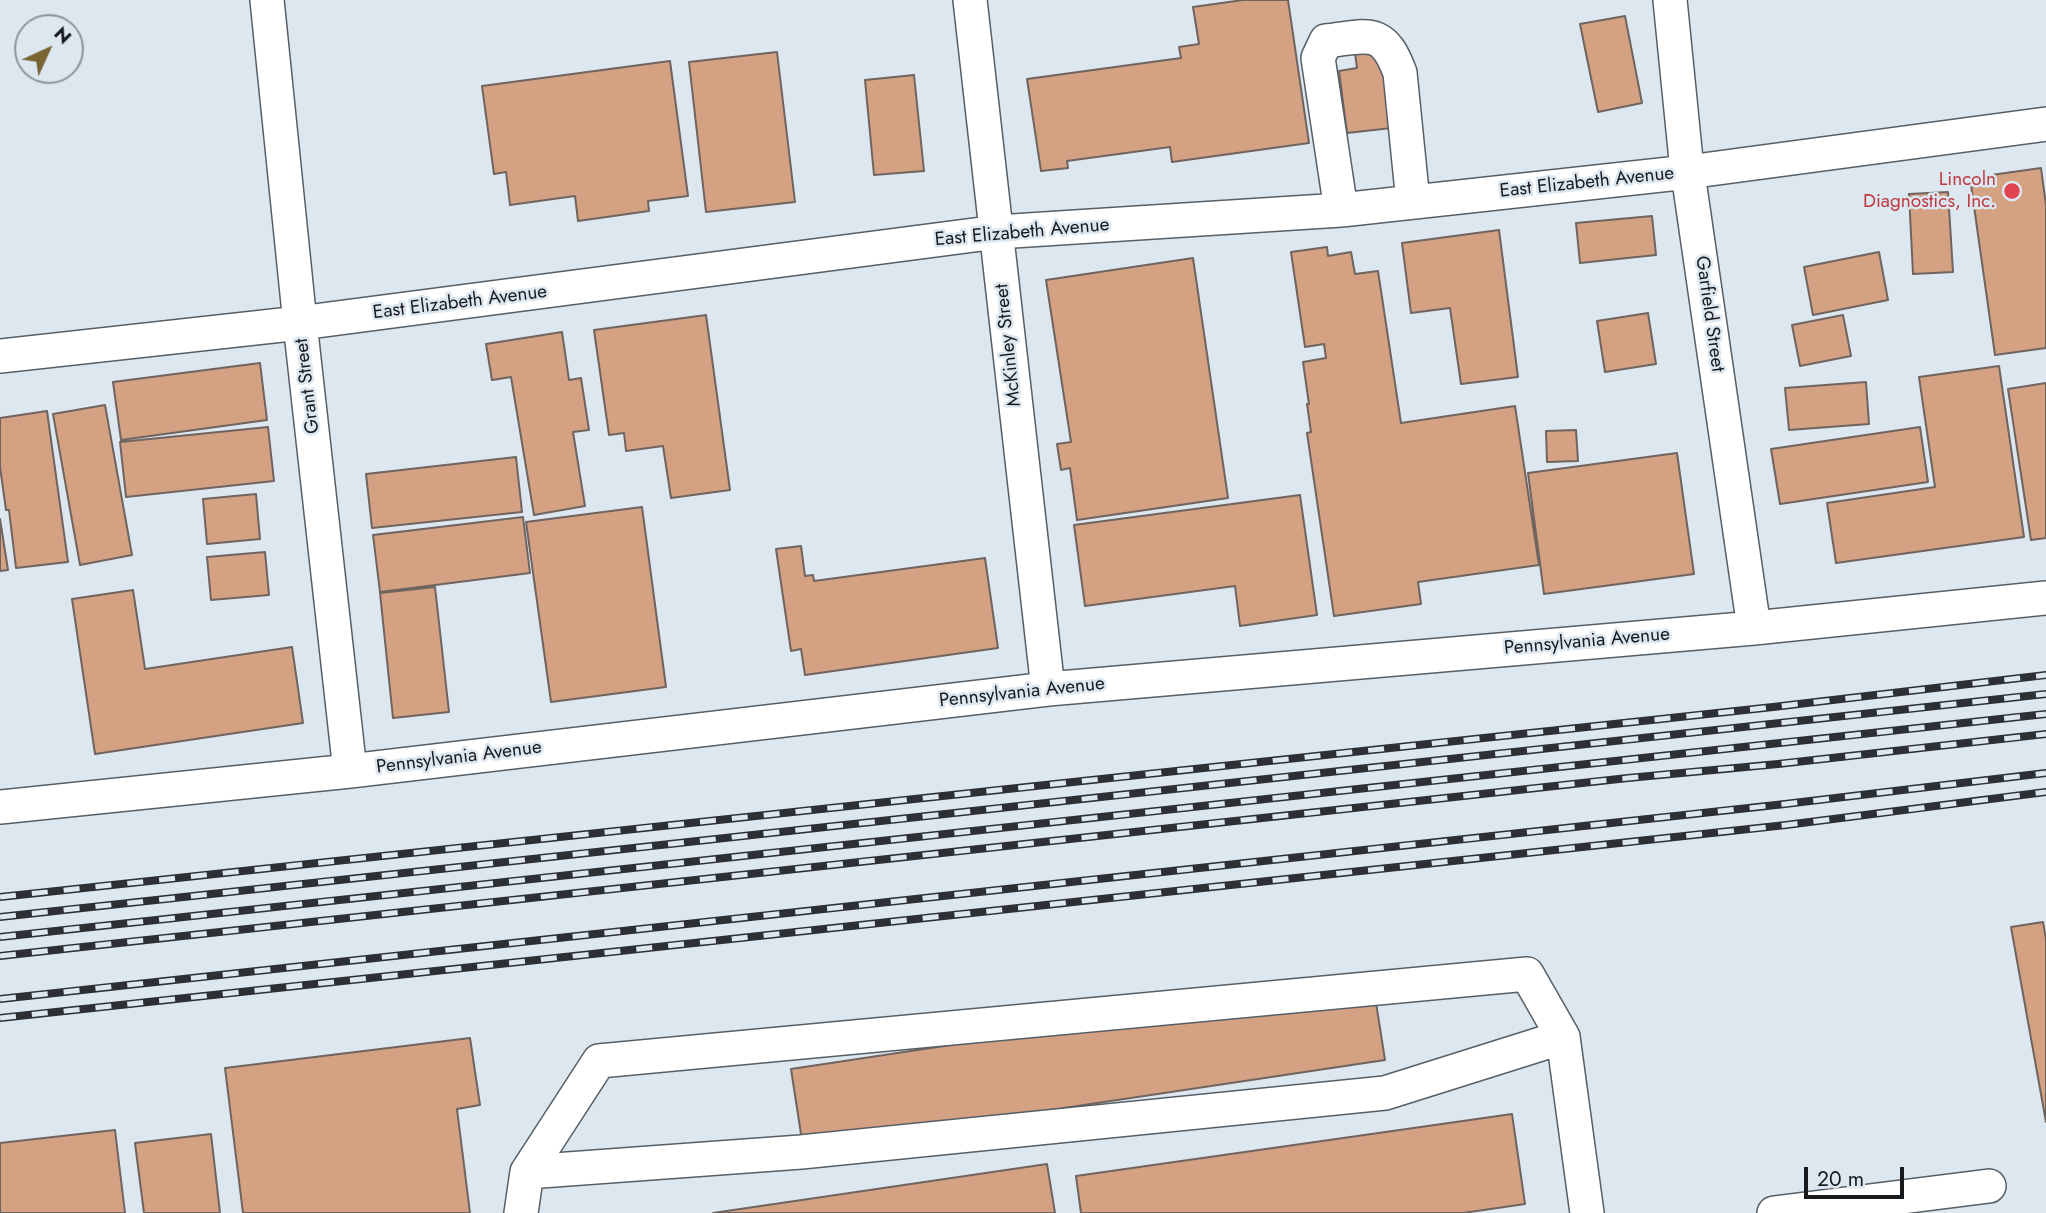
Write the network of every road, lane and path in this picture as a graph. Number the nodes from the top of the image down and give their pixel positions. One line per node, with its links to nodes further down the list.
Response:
1 (267, 0): 9 (street, Grant Street)
2 (970, 0): 8 (street, McKinley Street)
3 (1670, 0): 5 (street, Garfield Street)
4 (2046, 124): 5 (street, East Elizabeth Avenue)
5 (1688, 172): 6 (street, East Elizabeth Avenue); 12 (street, Garfield Street)
6 (1413, 202): 7 (street, East Elizabeth Avenue); 7 (street)
7 (1340, 210): 8 (street, East Elizabeth Avenue)
8 (997, 232): 9 (street, East Elizabeth Avenue); 13 (street, McKinley Street)
9 (300, 324): 10 (street, East Elizabeth Avenue); 14 (street, Grant Street)
10 (0, 356)
11 (2046, 598): 12 (street, Pennsylvania Avenue)
12 (1754, 628): 13 (street, Pennsylvania Avenue)
13 (1048, 689): 14 (street, Pennsylvania Avenue)
14 (350, 771): 15 (street, Pennsylvania Avenue)
15 (0, 807)
16 (1563, 1037): 17 (street); 17 (street); 20 (street)
17 (527, 1172): 19 (street)
18 (1989, 1186): 21 (street)
19 (522, 1213)
20 (1587, 1213)
21 (1774, 1213)

